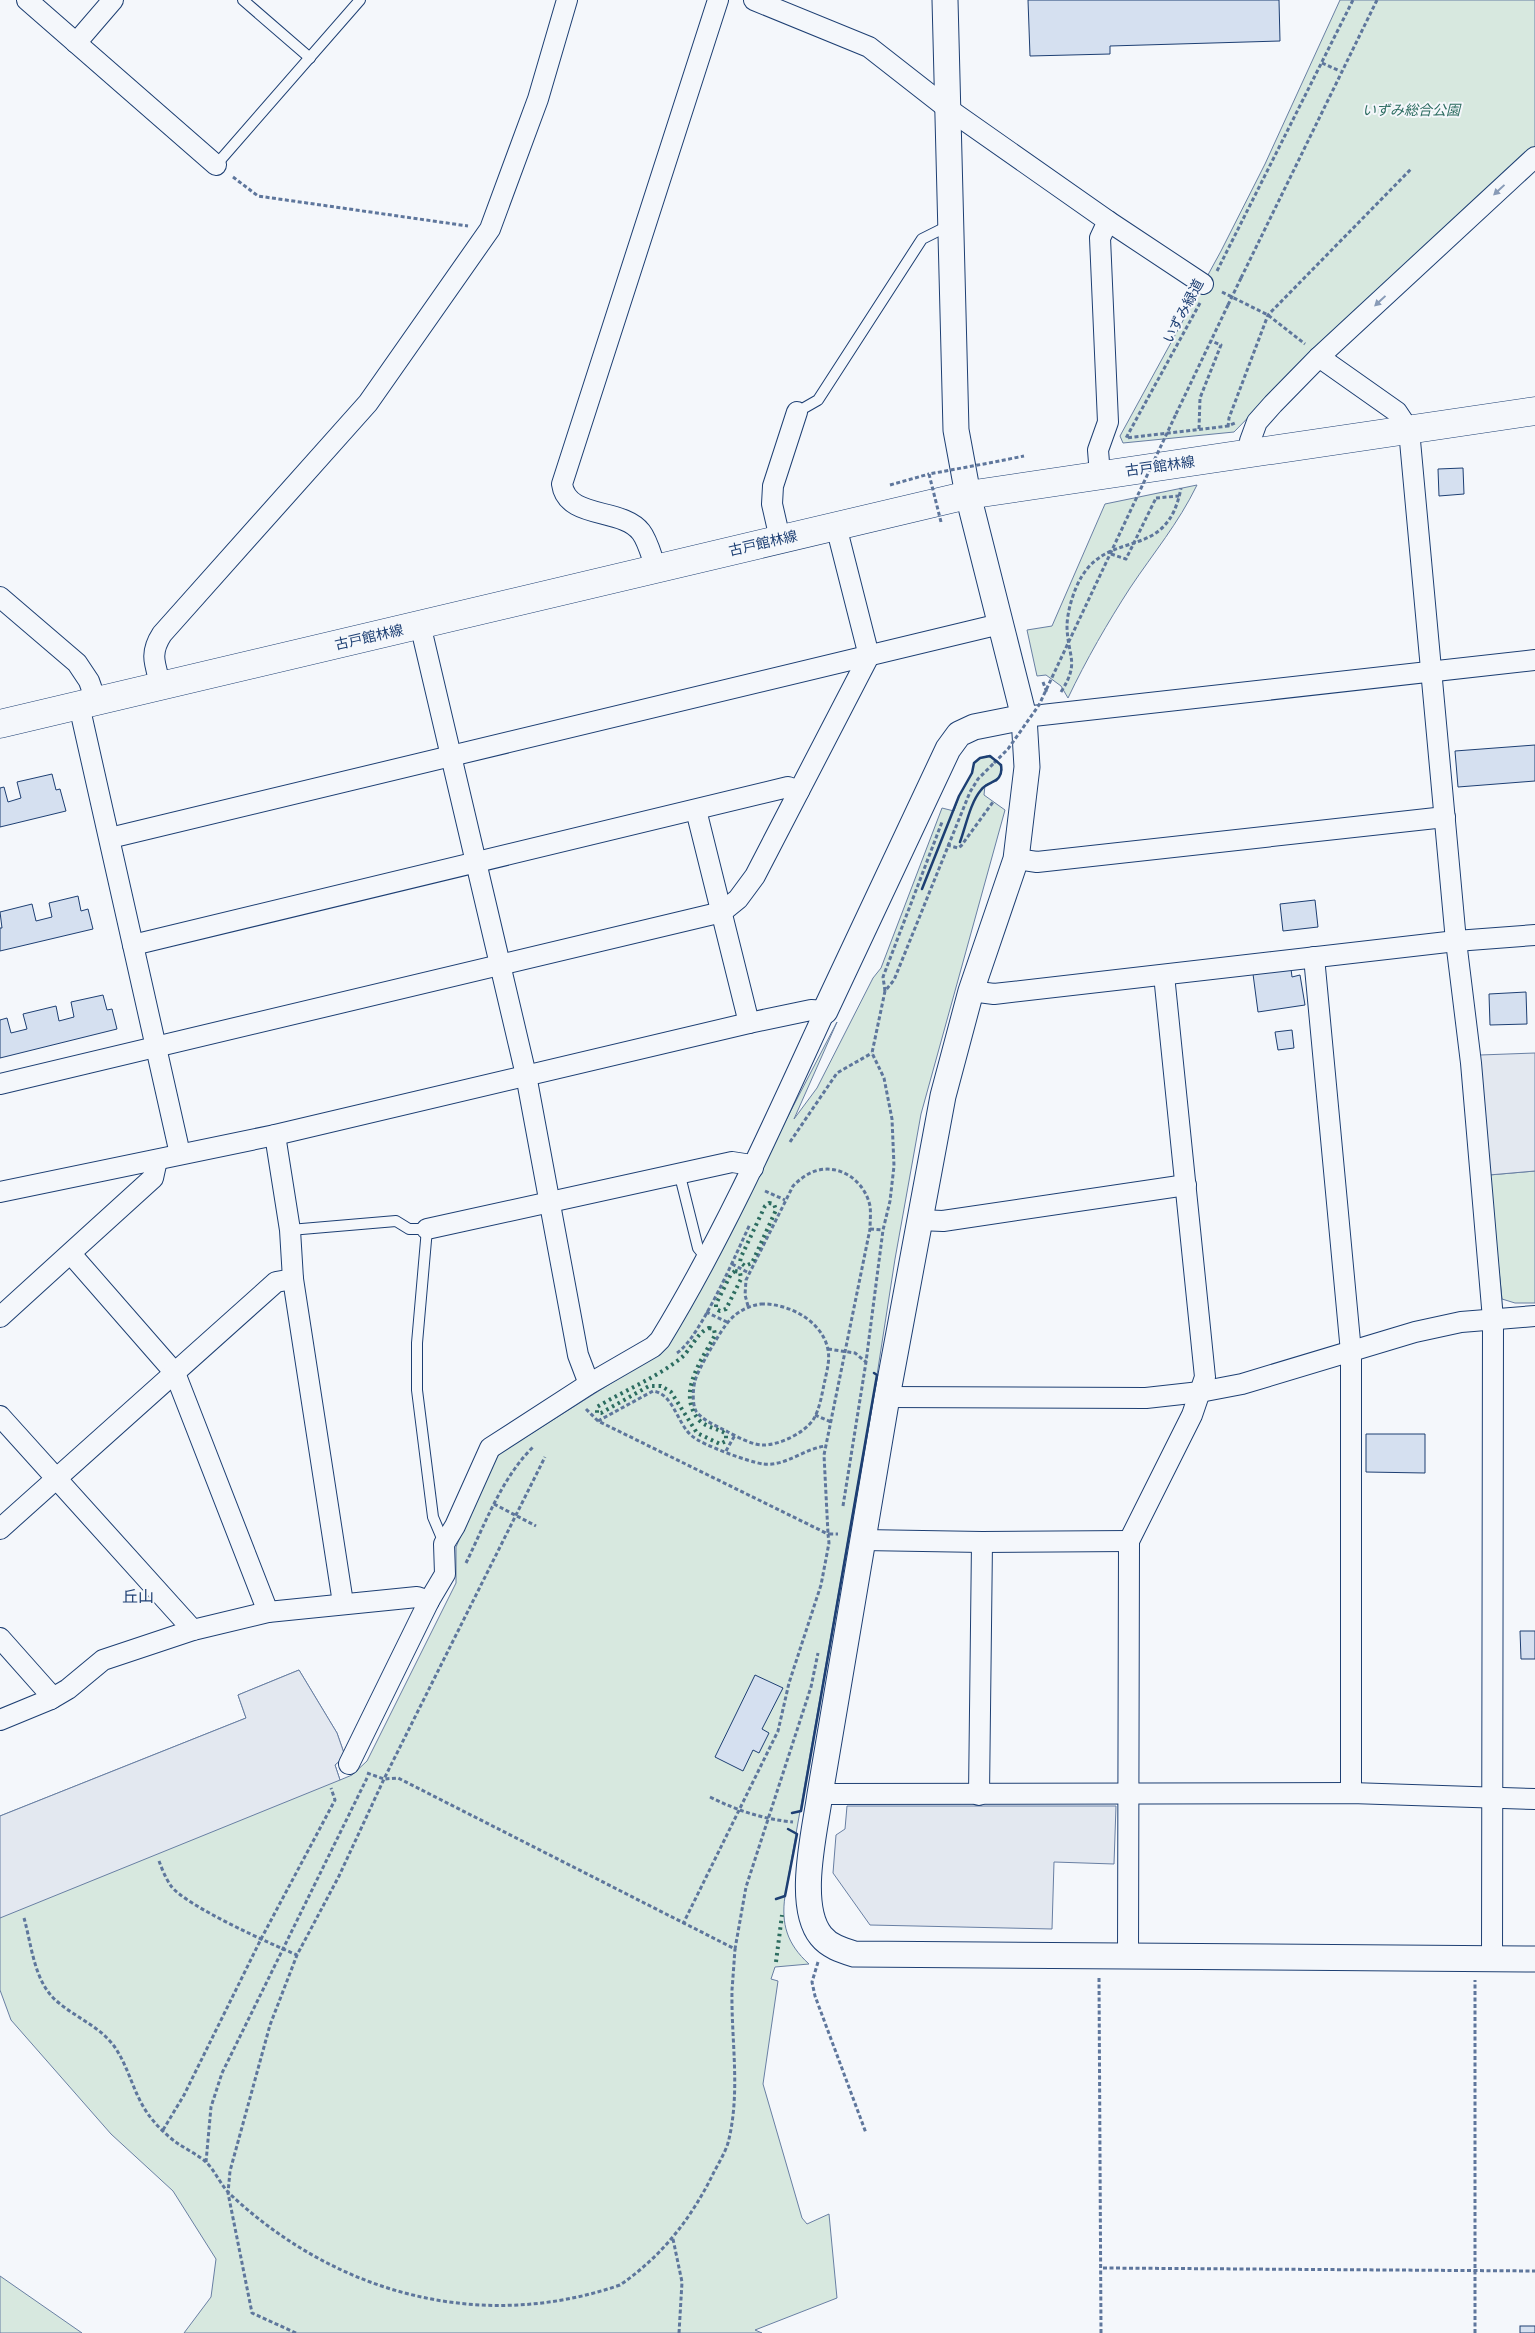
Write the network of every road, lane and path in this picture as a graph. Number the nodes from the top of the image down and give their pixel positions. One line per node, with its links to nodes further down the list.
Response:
1 (27, 0): 11 (street)
2 (113, 0): 11 (street)
3 (243, 0): 12 (lane)
4 (360, 0): 12 (lane)
5 (567, 0): 21 (street)
6 (718, 0): 45 (street)
7 (754, 0): 15 (street)
8 (945, 0): 15 (street)
9 (1353, 0): 13 (path, いずみ緑道)
10 (1377, 0): 14 (path)
11 (76, 43): 17 (street)
12 (310, 58): 17 (lane)
13 (1322, 63): 14 (path); 22 (path, いずみ緑道)
14 (1340, 71): 24 (path, bridge)
15 (948, 108): 19 (street); 20 (street)
16 (1535, 157): 25 (street, one-way to 25)
17 (216, 165): 21 (path)
18 (1412, 168): 23 (path)
19 (1108, 221): 22 (street); 36 (street)
20 (951, 225): 27 (lane); 39 (street)
21 (490, 229): 53 (street)
22 (1206, 285): 23 (path); 30 (path, いずみ緑道)
23 (1268, 315): 25 (path); 29 (path)
24 (1211, 341): 30 (path); 44 (path, bridge)
25 (1319, 357): 31 (street); 33 (street)
26 (1535, 411): 31 (main road, 古戸館林線)
27 (797, 412): 43 (street)
28 (1240, 420): 29 (path, いずみ緑道)
29 (1228, 426): 30 (path, いずみ緑道); 32 (path)
30 (1199, 429)
31 (1409, 430): 33 (main road, 古戸館林線); 51 (street)
32 (1226, 433)
33 (1250, 453): 36 (main road, 古戸館林線)
34 (1024, 456): 35 (path, bridge)
35 (929, 474): 38 (path); 41 (path, bridge)
36 (1100, 475): 39 (main road, 古戸館林線)
37 (1181, 484): 40 (path)
38 (890, 485)
39 (968, 495): 42 (main road, 古戸館林線); 48 (street)
40 (1179, 496): 44 (path, bridge); 55 (path)
41 (941, 522)
42 (836, 526): 43 (main road, 古戸館林線); 49 (street)
43 (780, 539): 45 (main road, 古戸館林線)
44 (1111, 554): 66 (path, bridge)
45 (656, 568): 47 (main road, 古戸館林線)
46 (0, 597): 56 (street)
47 (420, 624): 53 (main road, 古戸館林線); 59 (street)
48 (1000, 624): 49 (street); 57 (street)
49 (869, 656): 59 (street); 60 (street)
50 (1535, 660): 51 (street)
51 (1431, 671): 57 (street); 64 (street)
52 (1043, 682): 54 (path)
53 (161, 686): 56 (main road, 古戸館林線)
54 (1052, 698)
55 (1057, 698)
56 (87, 703): 58 (main road, 古戸館林線); 65 (street)
57 (1024, 717): 67 (street); 78 (street)
58 (0, 724)
59 (451, 756): 65 (street); 68 (street)
60 (799, 791): 62 (street); 69 (street)
61 (992, 802): 66 (path)
62 (696, 810): 68 (street); 69 (street)
63 (945, 814): 76 (path)
64 (1445, 817): 67 (street); 71 (street)
65 (110, 838): 72 (street)
66 (947, 846): 76 (path)
67 (1016, 859): 77 (street)
68 (477, 862): 72 (street); 74 (street)
69 (722, 912): 74 (street); 79 (street)
70 (1535, 935): 71 (street)
71 (1456, 941): 73 (street); 108 (street)
72 (133, 945): 80 (street)
73 (1314, 957): 75 (street); 112 (street)
74 (500, 965): 80 (street); 82 (street)
75 (1164, 975): 77 (street); 91 (street)
76 (886, 991): 81 (path)
77 (971, 991): 96 (street)
78 (826, 1010): 79 (street); 88 (street)
79 (748, 1023): 82 (street)
80 (156, 1047): 83 (street); 86 (street)
81 (872, 1053): 85 (path); 100 (path)
82 (526, 1075): 84 (street); 94 (street)
83 (0, 1084)
84 (275, 1135): 86 (street); 99 (street)
85 (785, 1149)
86 (180, 1154): 87 (street)
87 (157, 1160): 92 (street); 101 (street)
88 (753, 1168): 89 (street); 102 (street)
89 (679, 1172): 94 (street); 102 (lane)
90 (769, 1183): 93 (path)
91 (1186, 1185): 96 (street); 118 (street)
92 (0, 1192)
93 (785, 1200): 98 (path); 104 (path)
94 (550, 1201): 97 (street); 117 (street)
95 (752, 1218): 105 (path)
96 (918, 1220): 119 (street)
97 (427, 1229): 99 (lane); 144 (lane)
98 (870, 1229): 100 (path); 111 (path)
99 (290, 1230): 103 (street)
100 (883, 1230): 114 (path)
101 (71, 1254): 107 (street); 116 (street)
102 (707, 1259): 117 (street)
103 (293, 1279): 116 (street); 148 (street)
104 (748, 1306): 109 (path); 110 (path)
105 (706, 1312): 109 (path); 113 (path)
106 (1535, 1316): 108 (street)
107 (0, 1318)
108 (1493, 1319): 112 (street); 165 (street)
109 (728, 1322): 127 (path)
110 (828, 1350): 111 (path); 123 (path)
111 (846, 1351): 114 (path); 126 (path)
112 (1351, 1352): 118 (street); 161 (street)
113 (671, 1357)
114 (866, 1362): 115 (path); 134 (path)
115 (873, 1363)
116 (175, 1373): 132 (street); 149 (street)
117 (589, 1384): 144 (street)
118 (1200, 1392): 119 (street); 142 (street)
119 (887, 1397): 141 (street)
120 (594, 1403): 121 (path)
121 (585, 1408): 122 (path); 125 (path)
122 (578, 1413)
123 (815, 1415): 126 (path); 127 (path)
124 (0, 1416): 132 (street)
125 (598, 1421): 130 (path); 139 (path)
126 (831, 1422): 129 (path)
127 (735, 1435): 130 (path)
128 (538, 1443): 133 (path)
129 (826, 1446): 130 (path); 139 (path)
130 (726, 1451)
131 (545, 1457): 135 (path)
132 (55, 1477): 138 (street); 150 (street)
133 (494, 1504): 135 (path); 146 (path)
134 (841, 1515)
135 (516, 1516): 137 (path); 158 (path)
136 (840, 1525): 140 (path)
137 (536, 1526)
138 (0, 1529)
139 (828, 1534): 140 (path); 167 (path)
140 (838, 1534): 145 (path)
141 (863, 1540): 143 (street); 162 (street)
142 (1129, 1541): 143 (street); 160 (street)
143 (982, 1542): 163 (street)
144 (444, 1544): 147 (street)
145 (837, 1544)
146 (465, 1567)
147 (429, 1601): 148 (street); 156 (street)
148 (343, 1603): 149 (street)
149 (268, 1612): 150 (street)
150 (193, 1630): 153 (street)
151 (0, 1638): 153 (street)
152 (819, 1649): 168 (path)
153 (51, 1699): 154 (street)
154 (0, 1720)
155 (372, 1765): 157 (path)
156 (356, 1768): 157 (path)
157 (368, 1774): 158 (path); 175 (path)
158 (384, 1779): 172 (path); 177 (path)
159 (331, 1788): 173 (path)
160 (1128, 1792): 161 (street); 163 (street); 178 (street)
161 (1351, 1793): 165 (street)
162 (820, 1794): 163 (street); 174 (street)
163 (979, 1795)
164 (710, 1797): 167 (path)
165 (1492, 1798): 166 (street); 180 (street)
166 (1535, 1799)
167 (738, 1811): 168 (path); 172 (path)
168 (768, 1819): 169 (path); 176 (path)
169 (799, 1823)
170 (159, 1861): 173 (path)
171 (24, 1918): 182 (path)
172 (683, 1924): 176 (path)
173 (261, 1939): 175 (path); 182 (path)
174 (830, 1945): 179 (street); 183 (path)
175 (282, 1948): 177 (path); 184 (path)
176 (735, 1949): 186 (path)
177 (297, 1954): 185 (path)
178 (1128, 1956): 179 (street); 180 (street)
179 (1098, 1957): 188 (path)
180 (1484, 1959): 181 (street); 189 (path)
181 (1535, 1959)
182 (163, 2130): 184 (path)
183 (866, 2133)
184 (206, 2162): 185 (path)
185 (228, 2193): 187 (path); 192 (path)
186 (673, 2239): 191 (path); 193 (path)
187 (315, 2263)
188 (1102, 2268): 189 (path); 194 (path)
189 (1476, 2270): 190 (path); 195 (path)
190 (1535, 2271)
191 (607, 2294)
192 (296, 2333)
193 (679, 2333)
194 (1101, 2333)
195 (1475, 2333)

